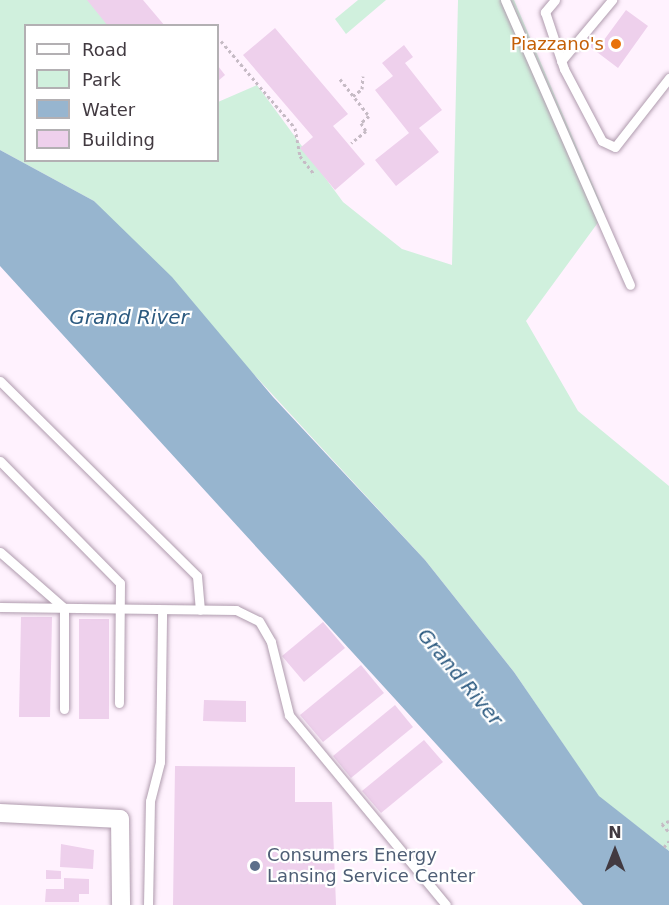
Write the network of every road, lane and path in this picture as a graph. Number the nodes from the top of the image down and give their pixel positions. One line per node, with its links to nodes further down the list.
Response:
1 (505, 0): 12 (lane)
2 (555, 0): 5 (lane)
3 (612, 0): 5 (lane)
4 (221, 41): 11 (path)
5 (561, 61): 7 (lane)
6 (363, 76): 9 (path)
7 (669, 78)
8 (340, 79): 9 (path)
9 (353, 96): 10 (path)
10 (351, 143)
11 (315, 175)
12 (630, 285)
13 (0, 381): 20 (lane)
14 (0, 461): 18 (lane)
15 (0, 552): 17 (lane)
16 (0, 607): 17 (lane)
17 (64, 608): 18 (lane); 22 (lane)
18 (120, 609): 19 (lane); 21 (lane)
19 (162, 610): 20 (lane); 29 (lane)
20 (200, 610): 30 (lane)
21 (119, 703)
22 (64, 709)
23 (0, 813): 28 (street)
24 (669, 821): 25 (path)
25 (669, 832)
26 (669, 842): 27 (path)
27 (664, 847)
28 (121, 905)
29 (148, 905)
30 (446, 905)

